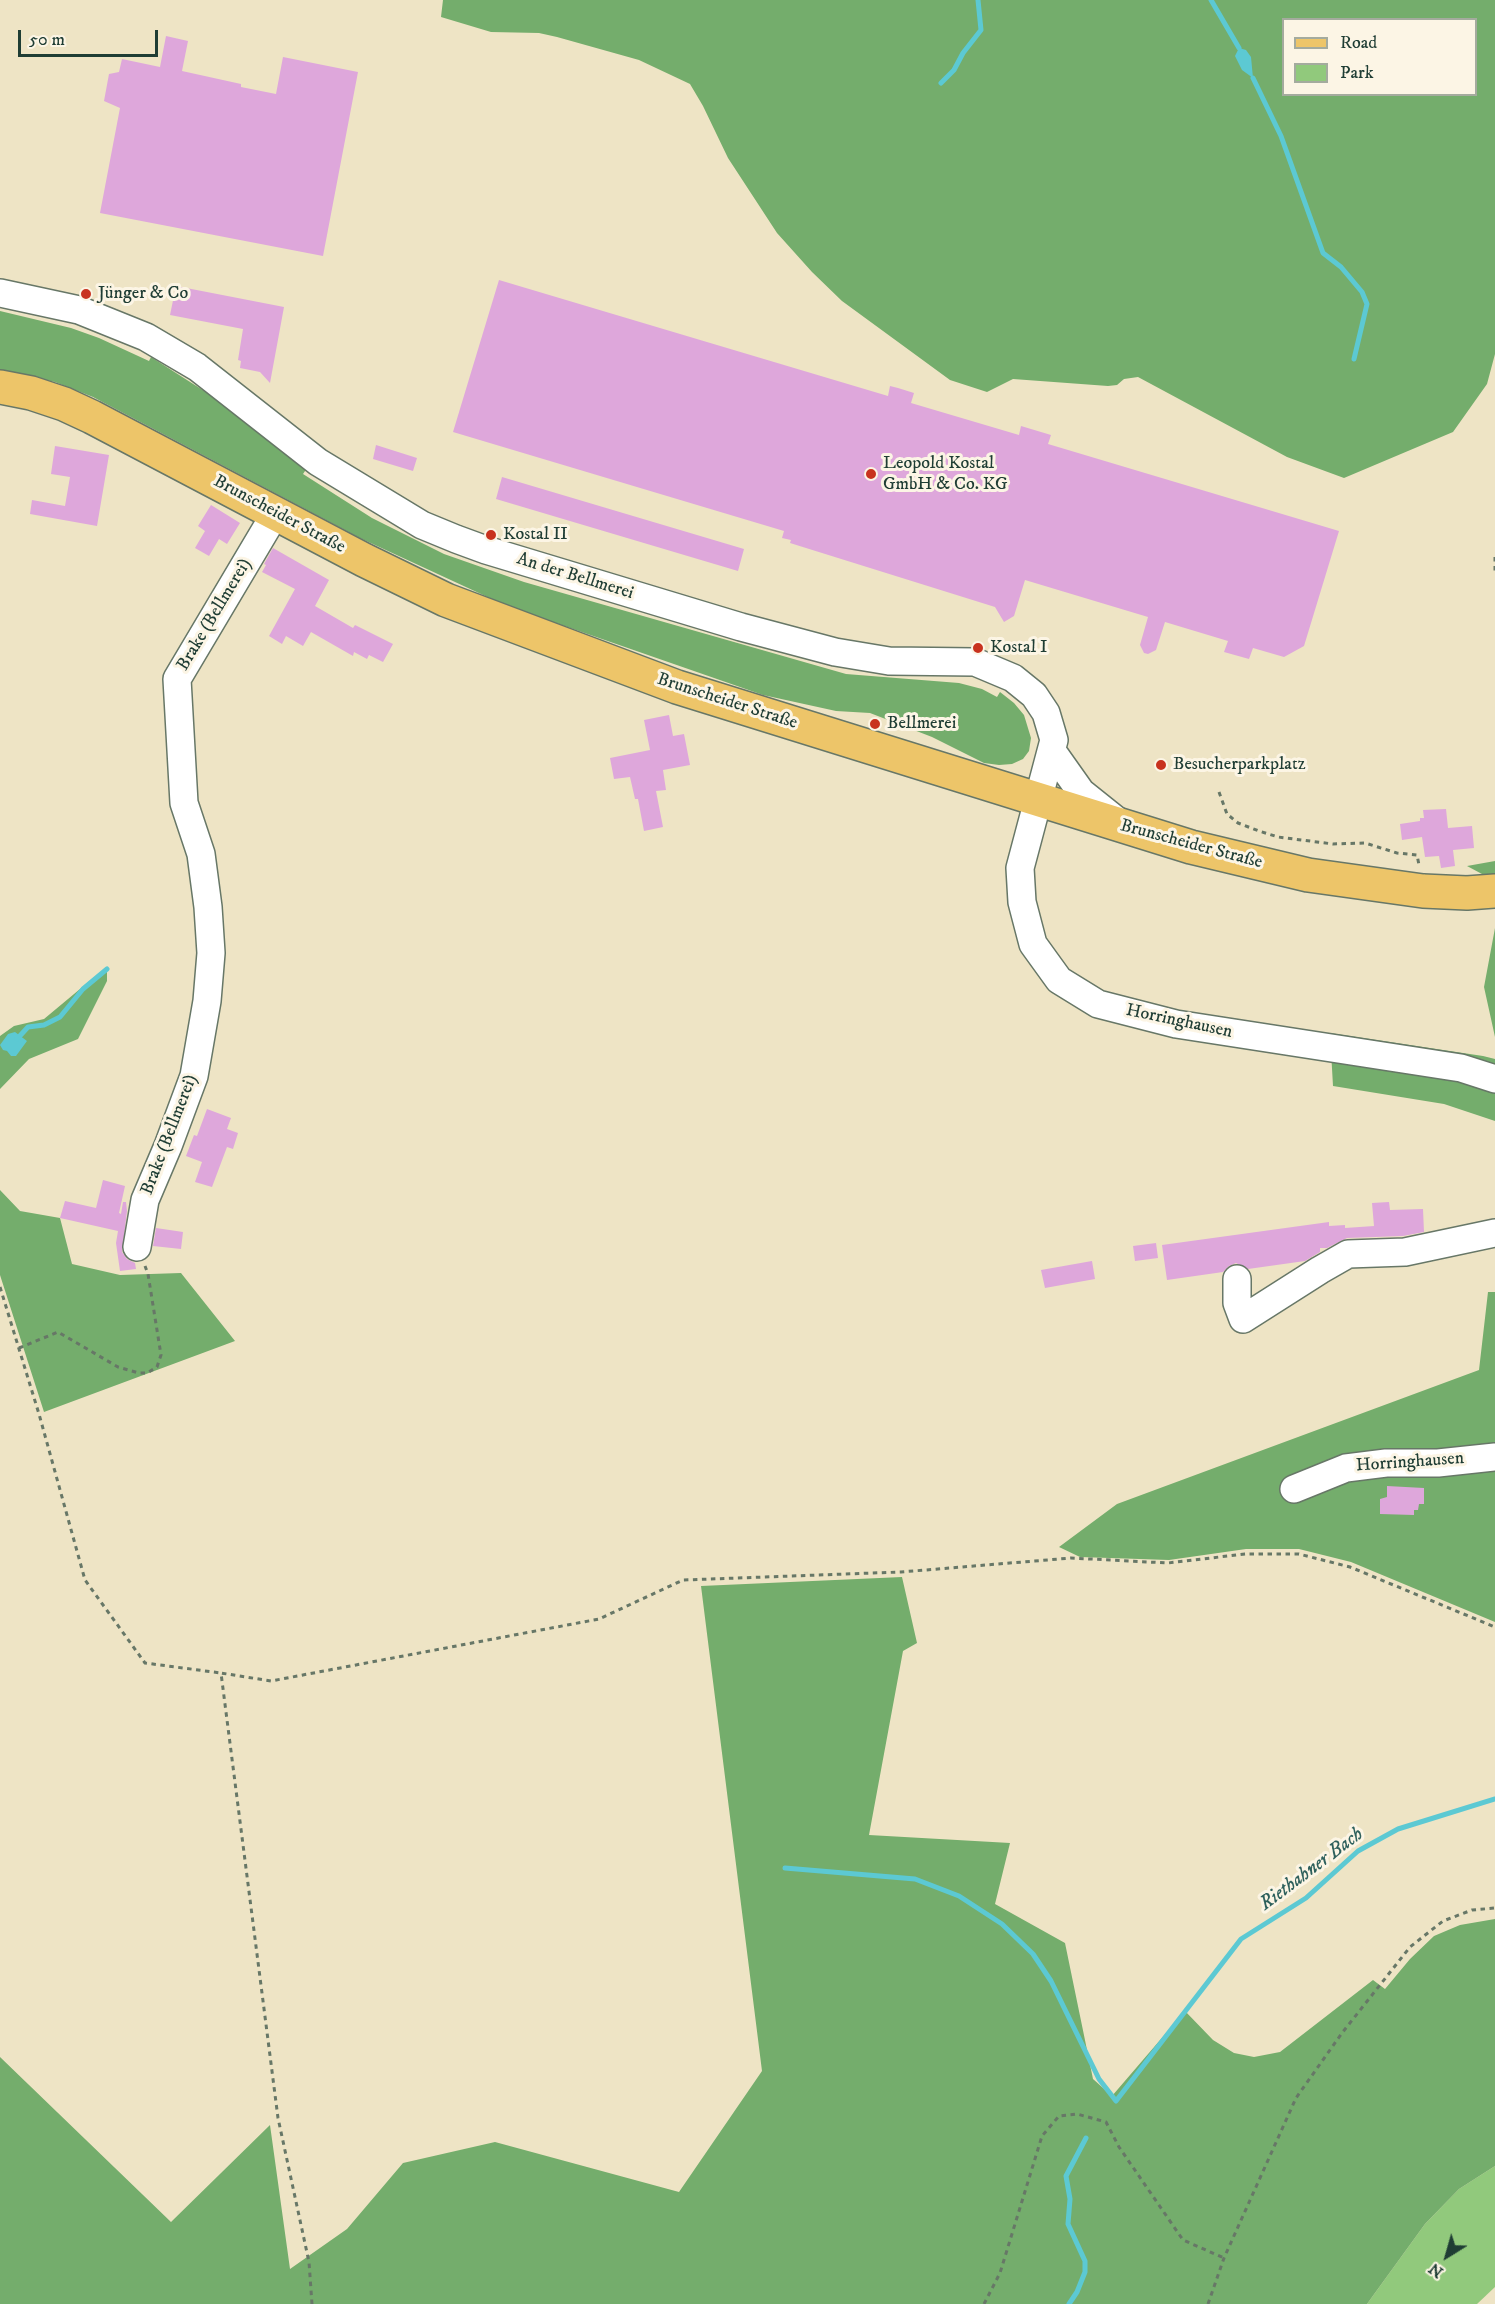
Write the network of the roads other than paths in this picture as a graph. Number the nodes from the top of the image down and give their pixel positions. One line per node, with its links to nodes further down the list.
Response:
1 (0, 293): 4 (street, An der Bellmerei)
2 (0, 387): 3 (main road, Brunscheider Straße)
3 (275, 514): 5 (main road, Brunscheider Straße); 10 (street, Brake (Bellmerei))
4 (1052, 751): 5 (street, An der Bellmerei); 6 (street, An der Bellmerei)
5 (1038, 799): 6 (main road, Brunscheider Straße); 8 (street, Horringhausen)
6 (1123, 826): 7 (main road, Brunscheider Straße)
7 (1495, 891)
8 (1495, 1079)
9 (1495, 1233): 11 (street)
10 (137, 1247)
11 (1236, 1279)
12 (1495, 1457): 13 (street, Horringhausen)
13 (1294, 1489)

